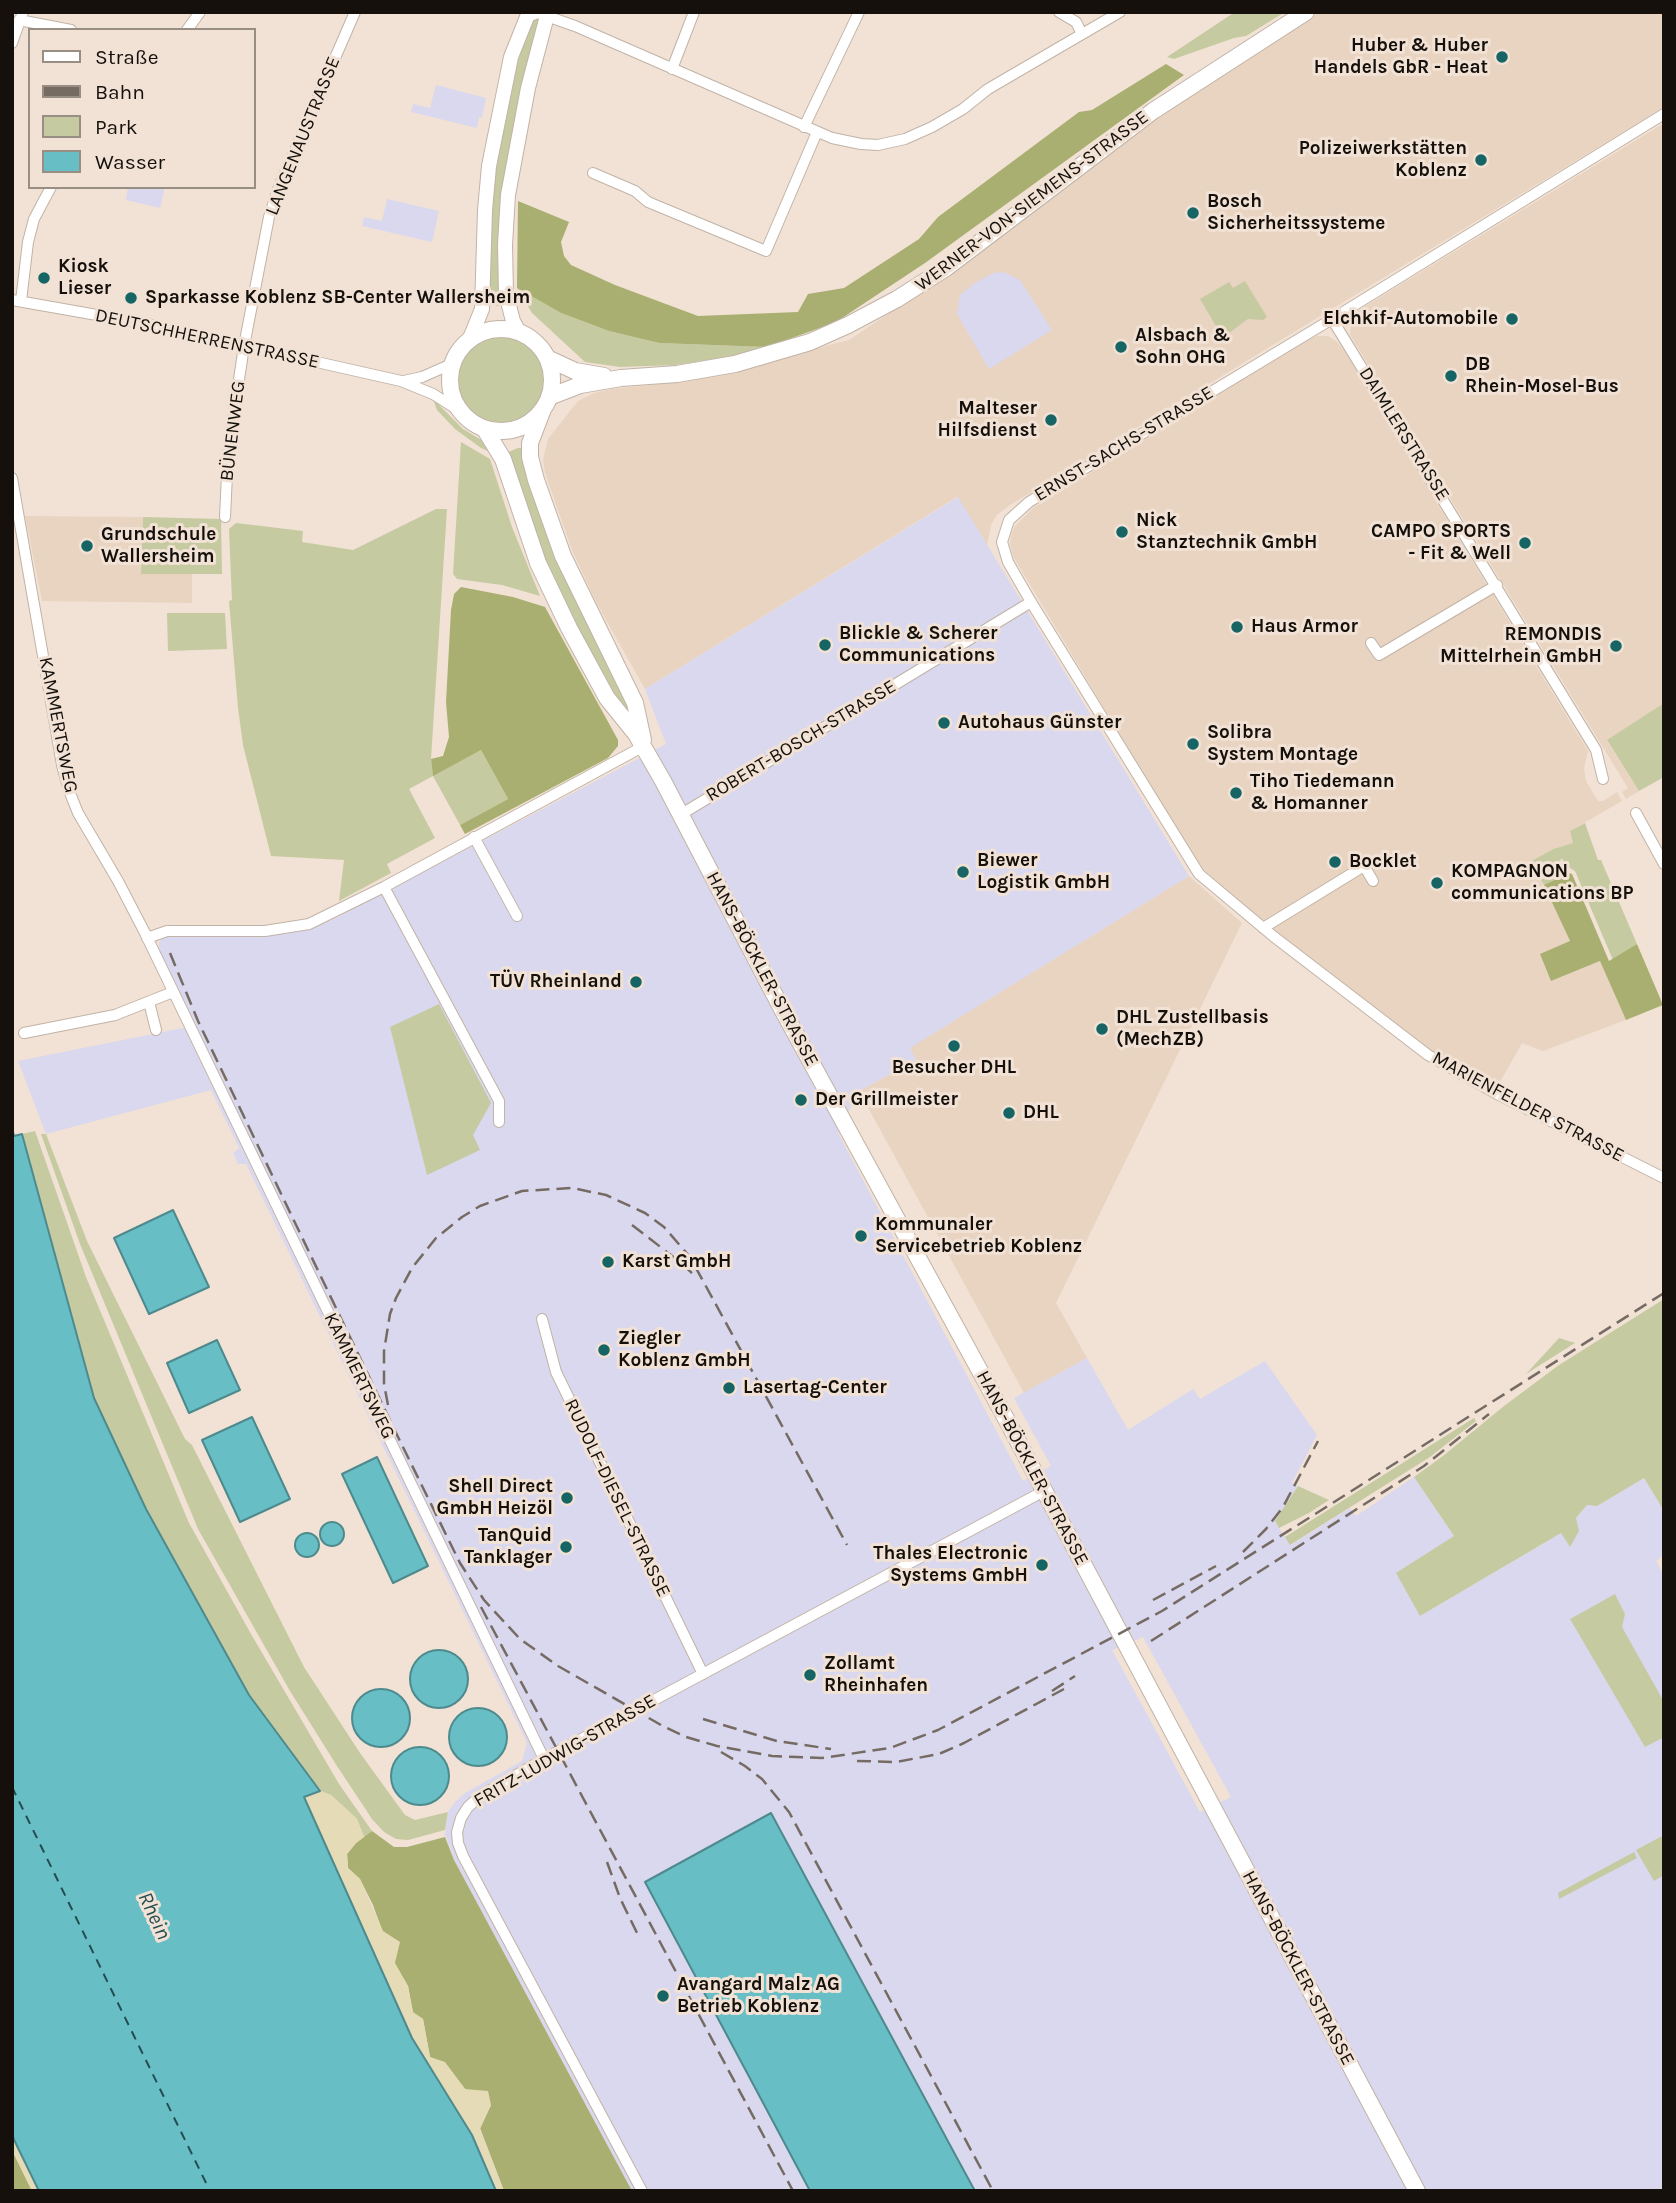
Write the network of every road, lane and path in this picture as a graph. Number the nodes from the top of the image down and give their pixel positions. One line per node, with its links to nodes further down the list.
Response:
1 (200, 12): 12 (street)
2 (355, 12): 25 (street, LANGENAUSTRASSE)
3 (694, 12): 15 (street)
4 (859, 12): 17 (street)
5 (1059, 12): 13 (street)
6 (1120, 12): 13 (street)
7 (1306, 12): 28 (main road, WERNER-VON-SIEMENS-STRASSE)
8 (547, 14): 9 (street); 15 (street); 23 (street)
9 (528, 15): 24 (street)
10 (21, 16): 11 (street); 14 (street)
11 (64, 28)
12 (188, 28)
13 (1082, 34): 18 (street)
14 (12, 43)
15 (672, 69): 17 (street)
16 (1664, 114): 22 (street, ERNST-SACHS-STRASSE)
17 (804, 127): 18 (street)
18 (817, 132): 19 (street)
19 (593, 173)
20 (50, 189): 21 (street)
21 (17, 300): 25 (street, DEUTSCHHERRENSTRASSE)
22 (1332, 319): 35 (street, DAIMLERSTRASSE); 36 (street, ERNST-SACHS-STRASSE)
23 (519, 332): 24 (main road); 26 (main road)
24 (469, 341): 27 (main road)
25 (244, 346): 29 (street, DEUTSCHHERRENSTRASSE); 34 (street, BÜNENWEG)
26 (547, 358): 28 (main road, WERNER-VON-SIEMENS-STRASSE); 30 (main road)
27 (454, 363): 29 (street, DEUTSCHHERRENSTRASSE); 31 (main road)
28 (621, 378): 30 (main road, WERNER-VON-SIEMENS-STRASSE)
29 (401, 381): 31 (street, DEUTSCHHERRENSTRASSE)
30 (546, 403): 32 (main road); 38 (main road, HANS-BÖCKLER-STRASSE)
31 (463, 413): 32 (main road)
32 (484, 428): 38 (main road, HANS-BÖCKLER-STRASSE)
33 (12, 478): 51 (street, KAMMERTSWEG)
34 (225, 517)
35 (1497, 585): 37 (street); 39 (street, DAIMLERSTRASSE)
36 (1031, 602): 41 (street, ROBERT-BOSCH-STRASSE); 46 (street, ERNST-SACHS-STRASSE)
37 (1371, 643)
38 (644, 746): 41 (main road, HANS-BÖCKLER-STRASSE); 42 (street)
39 (1603, 779)
40 (1636, 813): 44 (street)
41 (680, 815): 59 (main road, HANS-BÖCKLER-STRASSE)
42 (474, 837): 48 (street); 49 (street)
43 (1357, 854): 45 (street)
44 (1664, 864)
45 (1364, 866): 47 (street); 50 (street)
46 (1199, 874): 50 (street, MARIENFELDER STRASSE)
47 (1373, 881)
48 (383, 887): 51 (street); 56 (street)
49 (517, 916)
50 (1263, 928): 57 (street, MARIENFELDER STRASSE)
51 (148, 937): 52 (street, KAMMERTSWEG)
52 (173, 992): 53 (street); 61 (street, KAMMERTSWEG)
53 (149, 1002): 54 (street); 55 (street)
54 (156, 1030)
55 (24, 1033)
56 (499, 1122)
57 (1664, 1178)
58 (542, 1319): 60 (street, RUDOLF-DIESEL-STRASSE)
59 (1044, 1491): 60 (street, FRITZ-LUDWIG-STRASSE); 63 (main road, HANS-BÖCKLER-STRASSE)
60 (703, 1674): 61 (street, FRITZ-LUDWIG-STRASSE)
61 (544, 1759): 62 (street, FRITZ-LUDWIG-STRASSE)
62 (642, 2191)
63 (1417, 2191)

